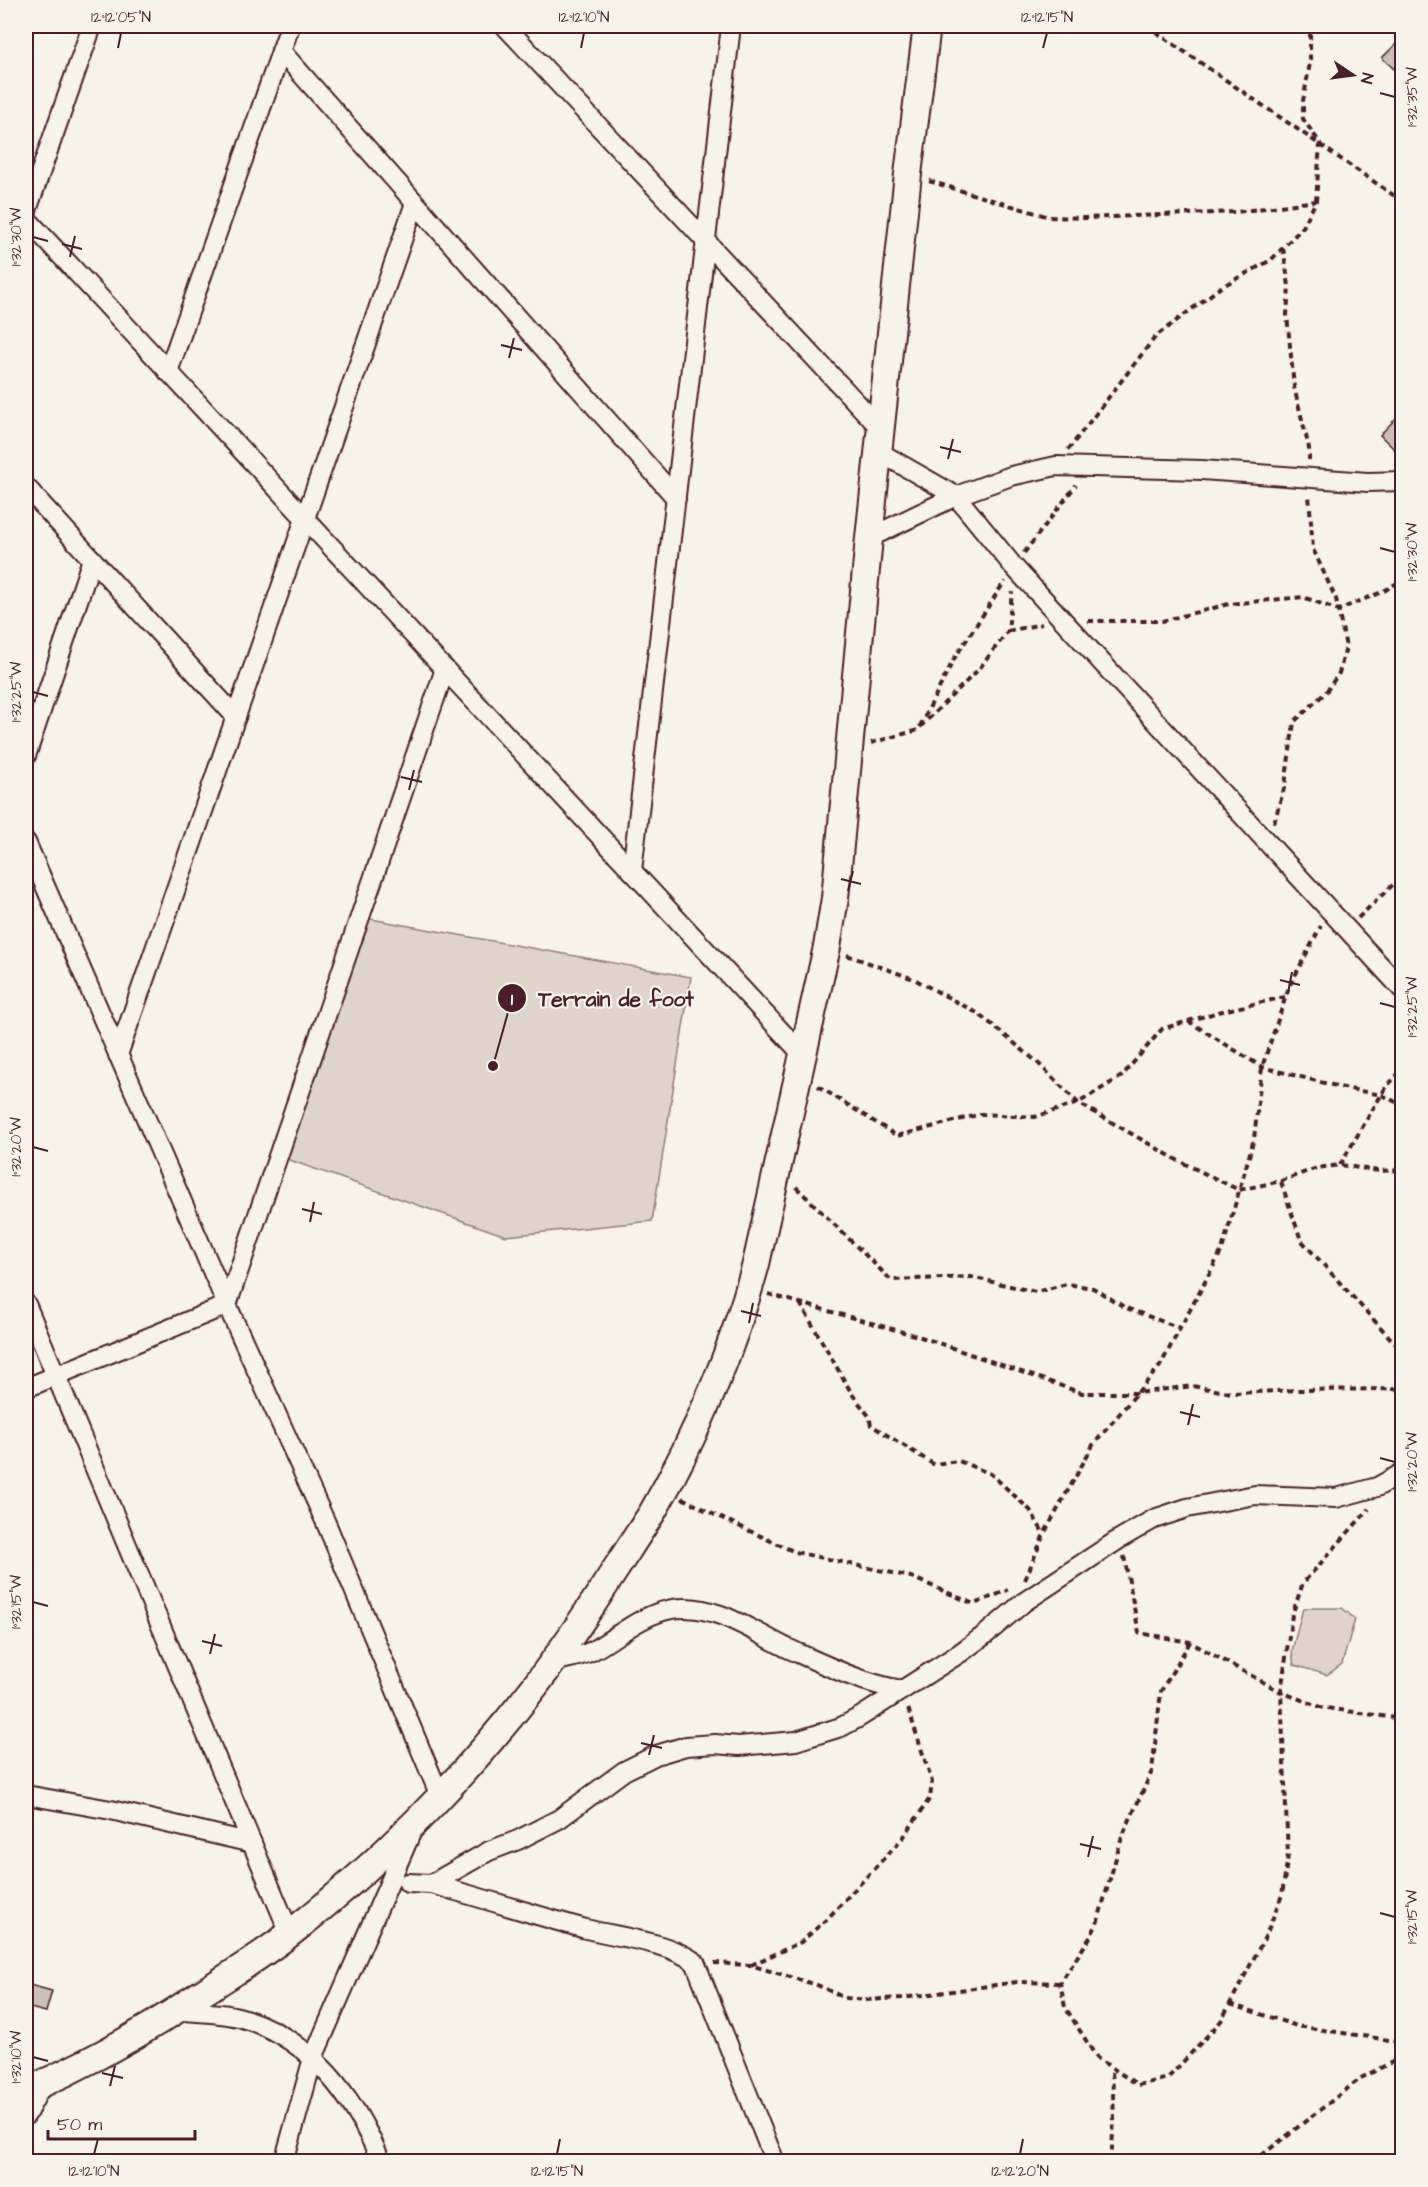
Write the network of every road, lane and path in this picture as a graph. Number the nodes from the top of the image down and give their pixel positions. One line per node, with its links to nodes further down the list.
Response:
1 (92, 26): 14 (street)
2 (290, 26): 8 (street)
3 (505, 26): 16 (street)
4 (731, 26): 16 (street)
5 (927, 26): 10 (main road)
6 (1147, 26): 9 (path)
7 (1310, 26): 9 (path)
8 (281, 51): 13 (street); 18 (street)
9 (1320, 143): 11 (path); 12 (path)
10 (908, 174): 11 (path); 19 (main road)
11 (1316, 201): 17 (path)
12 (1402, 201)
13 (415, 203): 26 (street); 27 (street)
14 (26, 213)
15 (26, 218): 18 (street)
16 (705, 241): 19 (street); 26 (street)
17 (1283, 248): 20 (path); 22 (path)
18 (168, 372): 27 (street)
19 (880, 441): 25 (street); 28 (main road)
20 (1056, 466): 21 (street); 25 (street)
21 (1098, 467): 22 (street); 30 (path)
22 (1308, 477): 23 (street); 32 (path)
23 (1402, 482)
24 (26, 487): 29 (street)
25 (956, 496): 28 (street); 30 (street)
26 (676, 498): 44 (street)
27 (305, 519): 35 (street); 36 (street)
28 (869, 538): 38 (main road)
29 (92, 559): 36 (street); 39 (street)
30 (1014, 567): 33 (street); 34 (path); 37 (path)
31 (1402, 579): 32 (path)
32 (1338, 610): 33 (path); 43 (path)
33 (1063, 620): 34 (path); 43 (street)
34 (1008, 631): 37 (path)
35 (445, 669): 44 (street); 67 (street)
36 (236, 717): 52 (street)
37 (918, 730): 38 (path)
38 (850, 749): 48 (main road)
39 (26, 756)
40 (1402, 768): 41 (path)
41 (1402, 799)
42 (26, 842): 52 (street)
43 (1268, 842): 46 (street)
44 (632, 871): 53 (street)
45 (1402, 876): 47 (path)
46 (1330, 910): 47 (street); 50 (path)
47 (1347, 928): 49 (street)
48 (827, 947): 53 (main road); 57 (path)
49 (1402, 989)
50 (1286, 997): 51 (path); 54 (path)
51 (1188, 1021): 54 (path); 57 (path)
52 (118, 1055): 67 (street)
53 (801, 1065): 57 (path); 60 (main road)
54 (1262, 1066): 56 (path); 63 (path)
55 (1402, 1070): 56 (path)
56 (1382, 1095): 58 (path); 59 (path)
57 (1078, 1103): 63 (path)
58 (1402, 1105)
59 (1340, 1165): 61 (path); 62 (path)
60 (779, 1170): 64 (main road); 68 (path)
61 (1402, 1170)
62 (1281, 1181): 63 (path); 69 (path)
63 (1239, 1191): 68 (path)
64 (750, 1288): 65 (path); 75 (main road)
65 (799, 1302): 73 (path); 77 (path)
66 (26, 1304): 70 (street)
67 (227, 1305): 70 (street); 87 (street)
68 (1180, 1328): 73 (path)
69 (1402, 1351)
70 (56, 1376): 71 (street); 89 (street)
71 (26, 1388)
72 (1402, 1389): 73 (path)
73 (1137, 1393): 77 (path)
74 (1402, 1473): 78 (street)
75 (666, 1489): 79 (path); 82 (main road)
76 (1373, 1503): 84 (path)
77 (1044, 1534): 79 (path)
78 (1121, 1538): 80 (street); 81 (path)
79 (1023, 1583): 80 (path)
80 (1024, 1602): 83 (street)
81 (1190, 1642): 84 (path); 95 (path)
82 (552, 1662): 83 (street); 87 (main road)
83 (902, 1690): 91 (street); 94 (path)
84 (1281, 1692): 85 (path); 96 (path)
85 (1402, 1719)
86 (26, 1795): 89 (street)
87 (440, 1796): 88 (main road)
88 (417, 1821): 92 (main road); 100 (street)
89 (252, 1843): 92 (street)
90 (408, 1883): 91 (street)
91 (431, 1884): 93 (street)
92 (290, 1934): 97 (main road)
93 (695, 1962): 94 (path); 106 (street)
94 (750, 1965): 95 (path)
95 (1060, 1983): 101 (path)
96 (1230, 2004): 98 (path); 101 (path)
97 (178, 2010): 100 (street); 102 (main road)
98 (1402, 2042)
99 (1402, 2057): 108 (path)
100 (313, 2058): 104 (street); 105 (street)
101 (1113, 2068): 107 (path)
102 (34, 2087): 103 (street)
103 (26, 2115)
104 (284, 2162)
105 (381, 2162)
106 (775, 2162)
107 (1111, 2162)
108 (1253, 2162)

